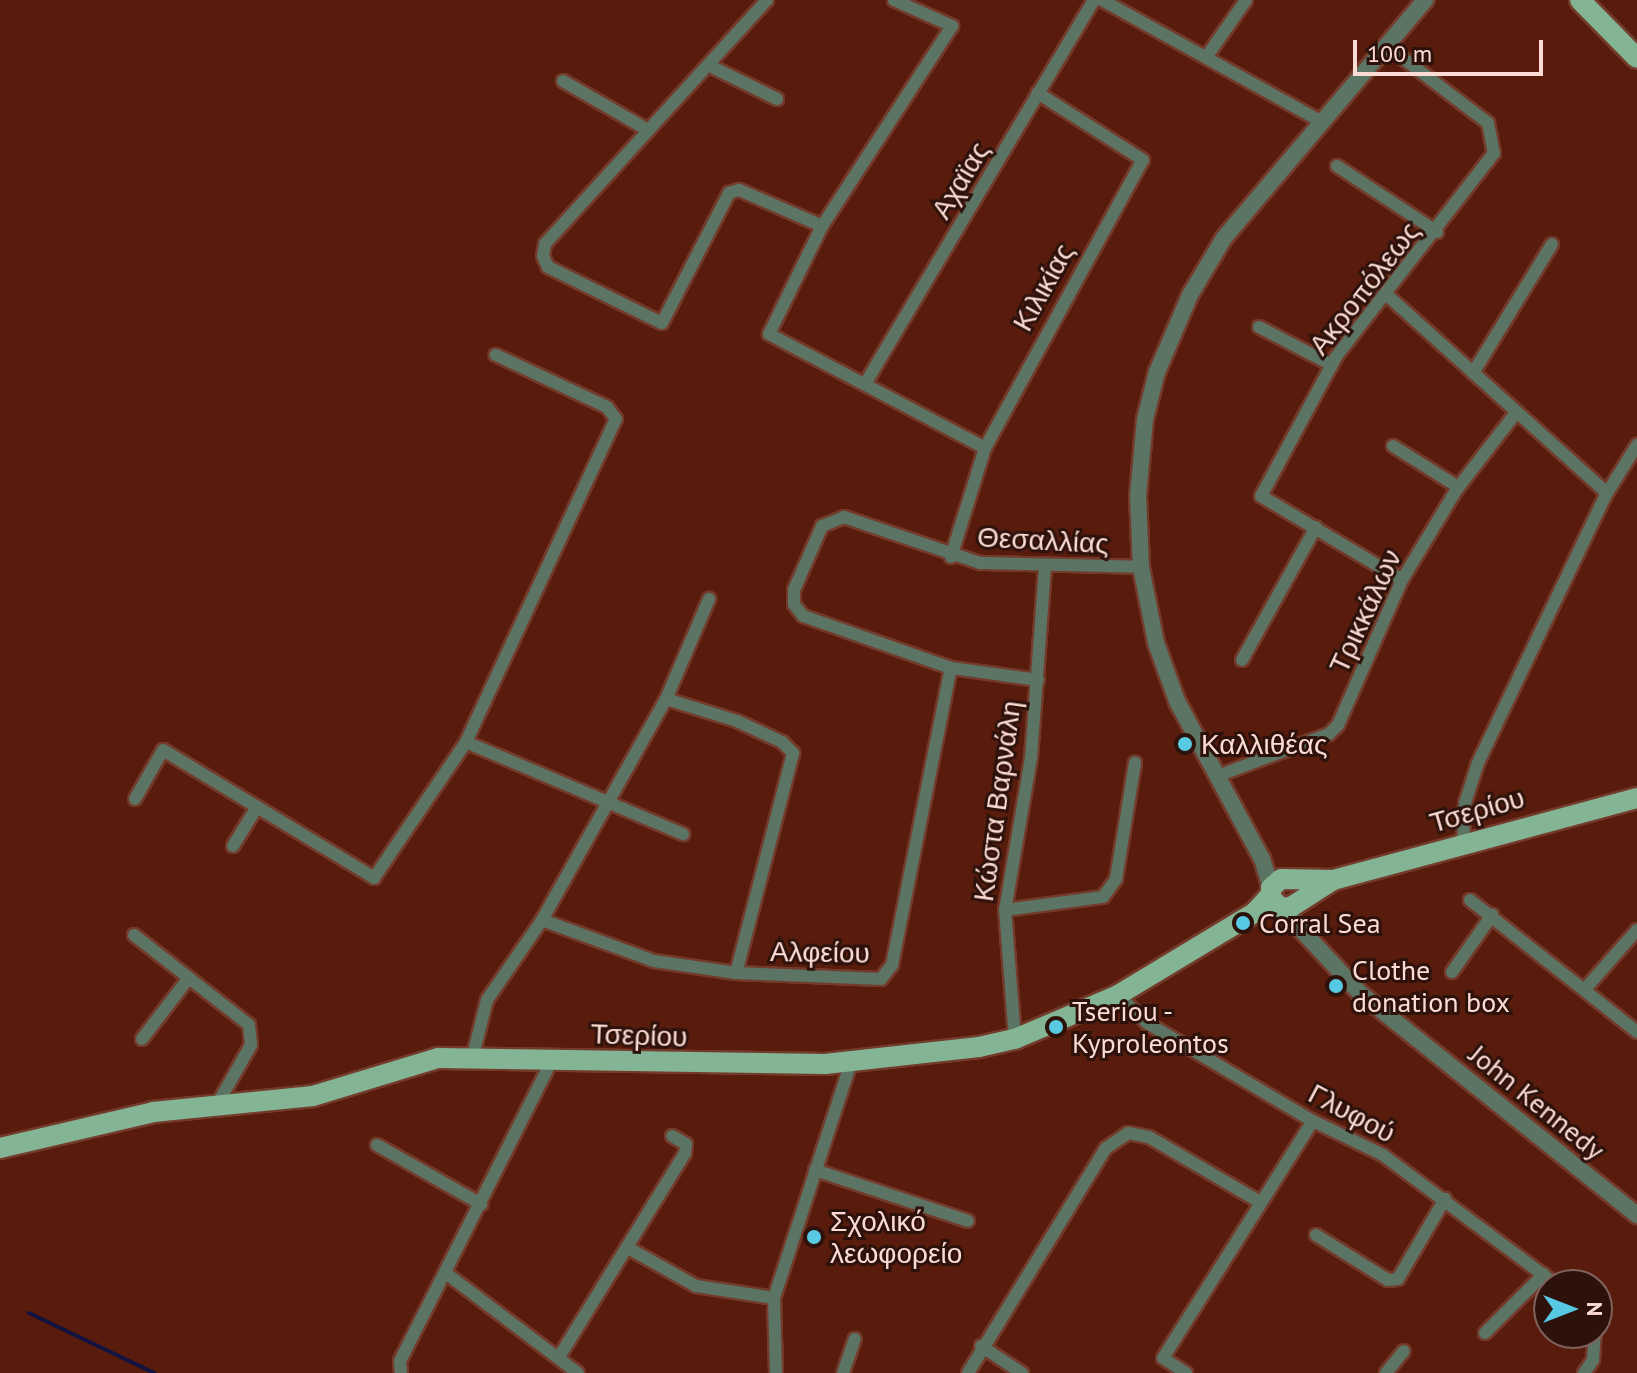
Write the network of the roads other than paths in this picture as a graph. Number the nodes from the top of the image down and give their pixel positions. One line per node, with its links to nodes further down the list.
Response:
1 (767, 0): 11 (street)
2 (894, 0): 18 (street)
3 (1094, 0): 13 (street, Αχαϊας)
4 (1102, 0): 9 (street)
5 (1246, 0): 9 (street)
6 (1425, 0): 8 (street)
7 (1587, 3): 10 (main road)
8 (1387, 46): 15 (street); 19 (street, Ακροπόλεως)
9 (1207, 56): 15 (street)
10 (1637, 58)
11 (708, 65): 14 (street); 16 (street)
12 (563, 81): 16 (street)
13 (1038, 93): 26 (street, Αχαϊας); 30 (street, Κιλικίας)
14 (777, 99)
15 (1320, 121): 35 (street)
16 (648, 130): 18 (street)
17 (1337, 166): 19 (street)
18 (822, 226): 26 (street)
19 (1437, 232): 21 (street, Ακροπόλεως)
20 (1552, 244): 25 (street)
21 (1387, 295): 24 (street, Ακροπόλεως); 25 (street)
22 (1259, 327): 24 (street)
23 (496, 355): 43 (street)
24 (1332, 365): 33 (street, Ακροπόλεως)
25 (1473, 373): 27 (street)
26 (865, 384): 30 (street)
27 (1515, 414): 31 (street, Τρικκάλων); 32 (street)
28 (1637, 445): 32 (street)
29 (1393, 446): 31 (street)
30 (985, 448): 34 (street, Κιλικίας)
31 (1458, 487): 37 (street, Τρικκάλων)
32 (1607, 493): 51 (street)
33 (1316, 527): 37 (street, Ακροπόλεως); 39 (street)
34 (951, 557): 36 (street, Θεσαλλίας); 40 (street, Θεσαλλίας)
35 (1141, 567): 36 (street, Θεσαλλίας); 45 (street)
36 (1045, 568): 41 (street, Κώστα Βαρνάλη)
37 (1402, 580): 45 (street, Τρικκάλων)
38 (709, 599): 42 (street)
39 (1242, 660)
40 (951, 668): 41 (street); 61 (street, Αλφείου)
41 (1038, 680): 55 (street, Κώστα Βαρνάλη)
42 (666, 699): 48 (street); 61 (street)
43 (466, 742): 48 (street); 49 (street)
44 (1135, 763): 55 (street)
45 (1220, 775): 53 (street, John Kennedy)
46 (1637, 798): 51 (main road, Τσερίου)
47 (135, 799): 49 (street)
48 (607, 804): 50 (street); 57 (street)
49 (257, 807): 52 (street)
50 (683, 834)
51 (1463, 842): 53 (main road, Τσερίου)
52 (233, 846)
53 (1284, 896): 64 (main road, Τσερίου); 80 (street, John Kennedy)
54 (1470, 900): 56 (street)
55 (1005, 910): 67 (street, Κώστα Βαρνάλη)
56 (1492, 915): 60 (street); 63 (street)
57 (542, 920): 61 (street, Αλφείου); 68 (street)
58 (1637, 930): 63 (street)
59 (134, 935): 62 (street)
60 (1452, 972)
61 (736, 973)
62 (188, 979): 66 (street); 71 (street)
63 (1586, 988): 65 (street)
64 (1118, 995): 67 (main road, Τσερίου); 72 (street, Γλυφού)
65 (1637, 1032)
66 (142, 1039)
67 (1015, 1039): 70 (main road, Τσερίου)
68 (473, 1055): 69 (main road, Τσερίου); 71 (main road, Τσερίου)
69 (552, 1060): 70 (main road, Τσερίου); 79 (street)
70 (851, 1062): 76 (street)
71 (215, 1108): 75 (main road, Τσερίου)
72 (1313, 1121): 77 (street, Γλυφού); 78 (street)
73 (672, 1136): 83 (street)
74 (377, 1145): 79 (street)
75 (0, 1148)
76 (815, 1170): 81 (street); 87 (street)
77 (1445, 1199): 82 (street); 84 (street, Γλυφού)
78 (1260, 1202): 90 (street); 100 (street)
79 (481, 1204): 85 (street)
80 (1637, 1215)
81 (968, 1221)
82 (1316, 1235)
83 (630, 1249): 87 (street); 93 (street)
84 (1537, 1269)
85 (447, 1274): 93 (street); 94 (street)
86 (1533, 1285): 88 (street)
87 (774, 1298): 96 (street)
88 (1485, 1333)
89 (855, 1339): 97 (street)
90 (981, 1346): 98 (street); 99 (street)
91 (1594, 1349): 102 (street)
92 (1404, 1351): 101 (street)
93 (559, 1357): 95 (street)
94 (401, 1373)
95 (578, 1373)
96 (776, 1373)
97 (843, 1373)
98 (968, 1373)
99 (1022, 1373)
100 (1186, 1373)
101 (1386, 1373)
102 (1584, 1373)

